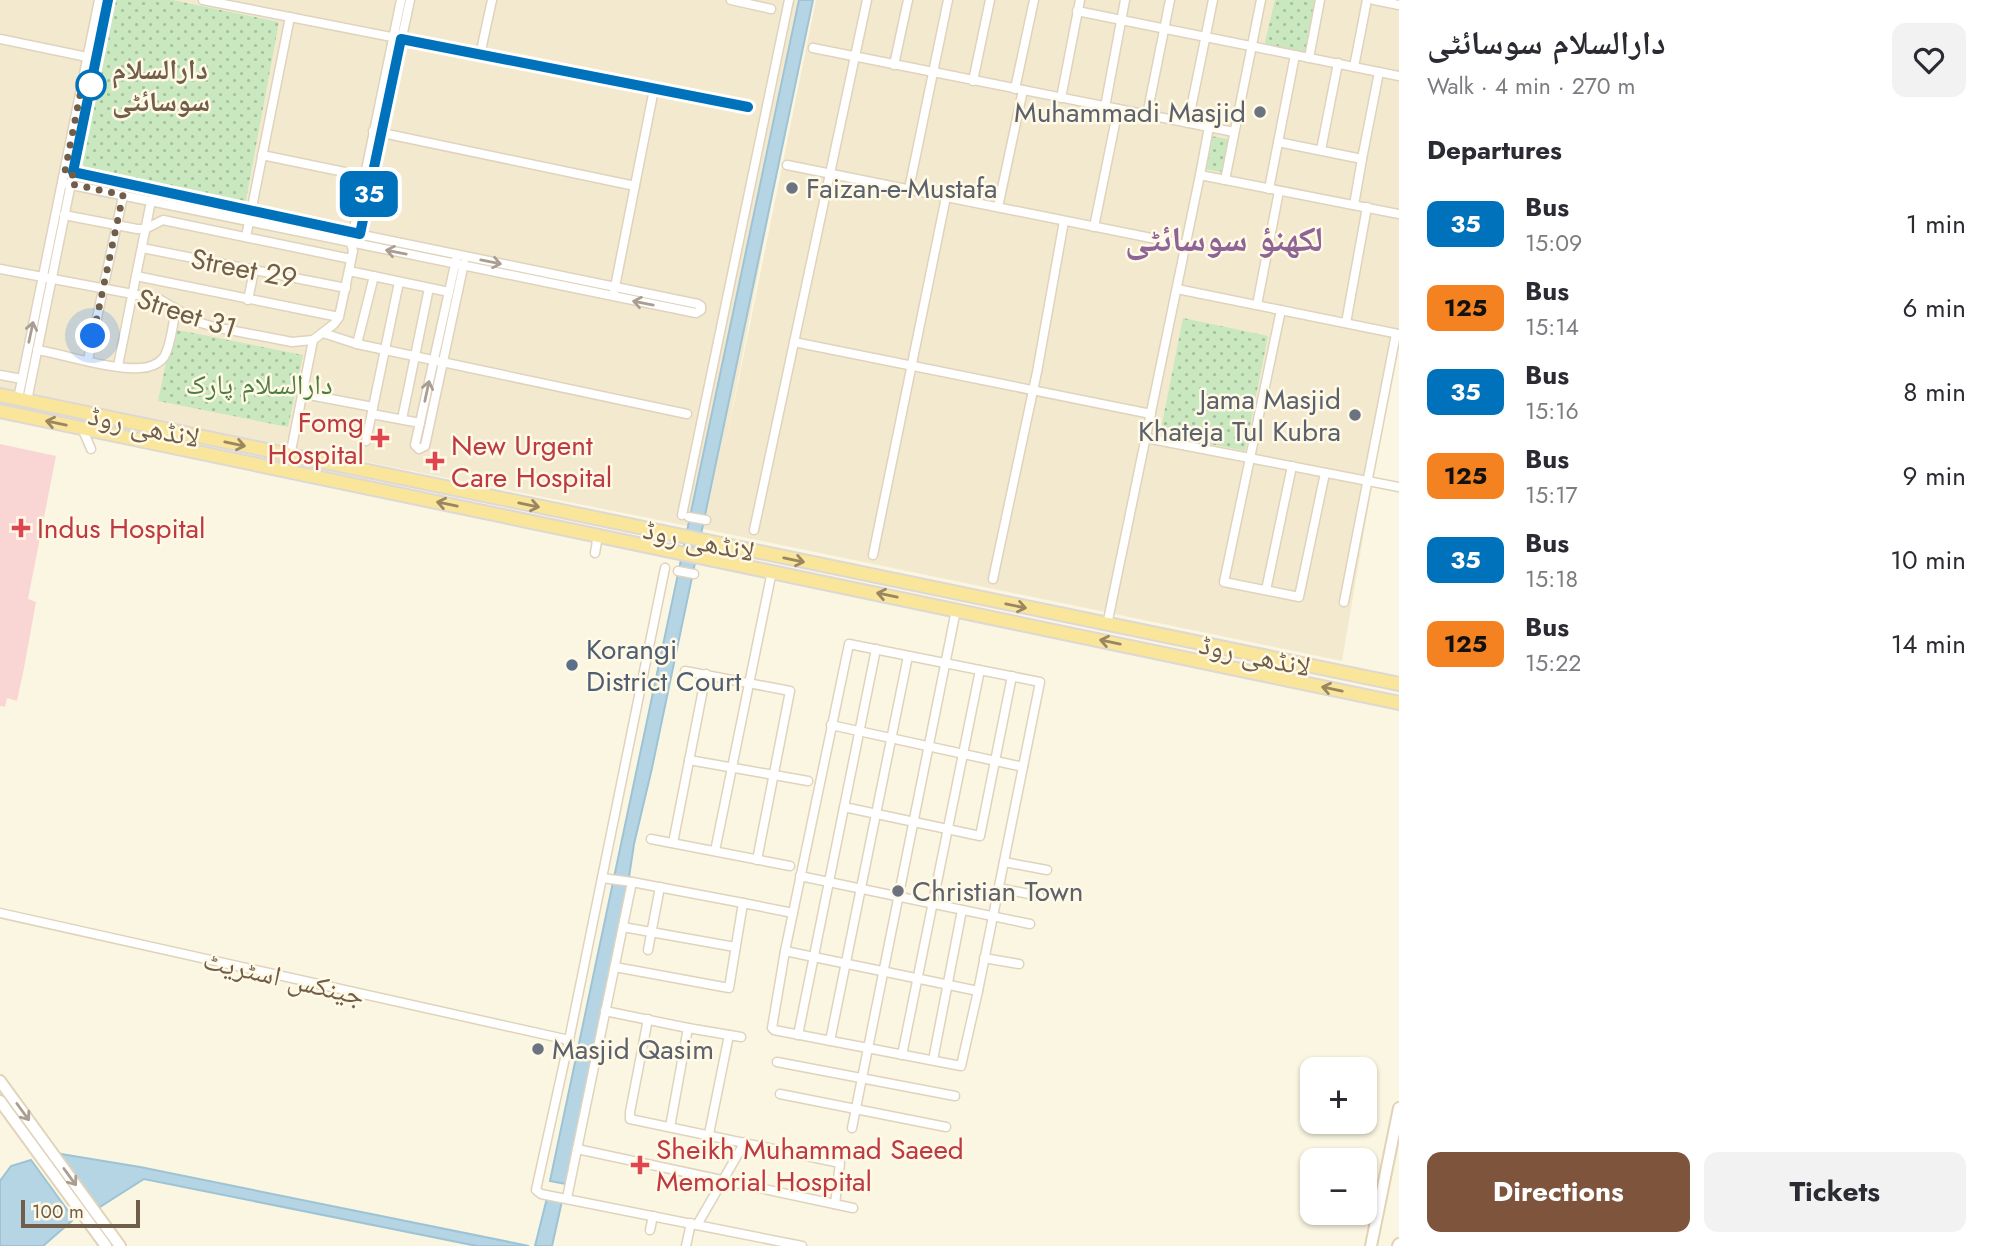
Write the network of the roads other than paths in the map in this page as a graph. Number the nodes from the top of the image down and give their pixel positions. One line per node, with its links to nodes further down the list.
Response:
1 (99, 0): 36 (street)
2 (108, 0): 62 (street)
3 (203, 0): 22 (street)
4 (401, 0): 30 (street)
5 (410, 0): 30 (street)
6 (492, 0): 34 (street)
7 (731, 0): 24 (street)
8 (789, 0): 147 (street)
9 (867, 0): 37 (street)
10 (908, 0): 40 (street)
11 (948, 0): 43 (street)
12 (990, 0): 45 (street)
13 (1034, 0): 47 (street)
14 (1080, 0): 25 (street)
15 (1125, 0): 27 (street)
16 (1170, 0): 28 (street)
17 (1213, 0): 29 (street)
18 (1261, 0): 32 (street)
19 (1320, 0): 38 (street)
20 (1367, 0): 41 (street)
21 (1374, 0): 23 (street)
22 (231, 3): 26 (street)
23 (1399, 5)
24 (771, 9)
25 (1077, 11): 27 (street); 48 (street)
26 (289, 17): 30 (street); 59 (street)
27 (1122, 20): 28 (street); 50 (street)
28 (1164, 29): 29 (street); 52 (street)
29 (1206, 37): 32 (street); 53 (street)
30 (397, 38): 34 (street); 55 (street)
31 (0, 39): 36 (street)
32 (1252, 46): 35 (street); 56 (street)
33 (813, 48): 37 (street)
34 (480, 55): 46 (street)
35 (1295, 55): 38 (street); 57 (street)
36 (87, 57): 62 (street)
37 (855, 57): 40 (street); 63 (street)
38 (1309, 58): 39 (street)
39 (1338, 64): 41 (street); 58 (street)
40 (894, 65): 43 (street)
41 (1354, 66): 42 (street)
42 (1379, 72): 44 (street); 60 (street)
43 (933, 73): 45 (street); 69 (street)
44 (1399, 76)
45 (973, 80): 47 (street)
46 (654, 89): 49 (street); 68 (street)
47 (1019, 90): 48 (street); 76 (street)
48 (1060, 98): 50 (street)
49 (748, 107)
50 (1104, 107): 51 (street)
51 (1118, 109): 52 (street); 84 (street)
52 (1147, 115): 53 (street)
53 (1188, 123): 54 (street)
54 (1209, 127): 56 (street); 64 (street)
55 (378, 132): 65 (street); 68 (street); 86 (street)
56 (1234, 132): 66 (street)
57 (1278, 142): 58 (street); 70 (street)
58 (1321, 150): 60 (street)
59 (262, 155): 65 (street); 78 (street)
60 (1362, 159): 75 (street)
61 (787, 165): 63 (street)
62 (69, 172): 67 (street); 78 (street)
63 (830, 173): 69 (street); 115 (street)
64 (1200, 175): 66 (street); 88 (street)
65 (365, 176): 86 (street)
66 (1225, 180): 70 (street)
67 (66, 183): 72 (street); 80 (street); 97 (street)
68 (635, 186): 104 (street)
69 (909, 189): 73 (street)
70 (1269, 189): 71 (street)
71 (1279, 191): 75 (street); 107 (street)
72 (123, 195): 74 (street); 83 (street)
73 (946, 197): 76 (street); 124 (street)
74 (151, 201): 82 (street); 85 (street)
75 (1353, 205): 77 (street)
76 (998, 207): 81 (street)
77 (1367, 207): 79 (street); 111 (street)
78 (251, 212): 82 (street); 86 (street)
79 (1399, 214)
80 (64, 215): 83 (street); 97 (street)
81 (1064, 221): 84 (street); 127 (street)
82 (249, 222): 87 (street); 90 (street)
83 (117, 225): 85 (street); 101 (street)
84 (1094, 227): 88 (street)
85 (145, 229): 87 (street); 89 (street)
86 (356, 234): 90 (street); 91 (street)
87 (246, 237): 90 (street)
88 (1186, 245): 102 (street)
89 (142, 248): 93 (street, Street 29); 95 (street)
90 (353, 249): 91 (street, one-way to 90); 94 (street)
91 (460, 260): 103 (street); 104 (street); 122 (street)
92 (0, 269): 97 (street, Street 31)
93 (254, 271): 99 (street, Street 29); 106 (street)
94 (349, 271): 96 (street); 99 (street)
95 (136, 276): 105 (street); 106 (street)
96 (374, 276): 98 (street); 116 (street)
97 (47, 277): 101 (street, Street 31); 117 (street); 126 (street, one-way to 97)
98 (399, 282): 100 (street); 118 (street)
99 (346, 288): 110 (street)
100 (429, 288): 103 (street); 119 (street)
101 (104, 289): 105 (street, Street 31); 120 (street)
102 (1177, 289): 107 (street); 134 (street)
103 (449, 292): 121 (street)
104 (614, 292): 104 (street, one-way to 104)
105 (133, 294): 108 (street, Street 31); 123 (street)
106 (248, 300): 110 (street)
107 (1257, 305): 109 (street)
108 (176, 309): 114 (street, Street 31); 123 (street)
109 (1281, 310): 111 (street); 142 (street)
110 (339, 317): 112 (street)
111 (1346, 323): 113 (street)
112 (323, 333): 114 (street); 116 (street)
113 (1397, 334): 145 (street)
114 (313, 340): 128 (street)
115 (794, 342): 124 (street); 148 (street)
116 (357, 344): 118 (street)
117 (37, 350): 120 (street); 130 (street)
118 (385, 350): 119 (street); 131 (street)
119 (414, 356): 121 (street); 135 (street)
120 (88, 360): 123 (street)
121 (433, 360): 122 (street); 136 (street, one-way to 121)
122 (443, 362): 133 (street); 136 (street)
123 (118, 366)
124 (911, 366): 127 (street); 151 (street)
125 (0, 375): 126 (street)
126 (22, 379): 130 (street)
127 (1033, 391): 134 (street); 156 (street)
128 (304, 394): 131 (street); 141 (street)
129 (0, 395): 130 (main road, لانڈھی روڈ)
130 (22, 400): 141 (main road, لانڈھی روڈ, one-way to 141)
131 (373, 410): 135 (street); 139 (street)
132 (0, 411): 137 (main road, لانڈھی روڈ, one-way to 132)
133 (687, 414)
134 (1151, 414): 138 (street)
135 (402, 419): 136 (street)
136 (420, 423)
137 (82, 428): 140 (street); 149 (main road, لانڈھی روڈ, one-way to 137)
138 (1146, 438): 142 (street); 160 (street)
139 (366, 441)
140 (91, 449)
141 (290, 456): 160 (main road, لانڈھی روڈ, one-way to 160)
142 (1250, 458): 143 (street); 157 (street)
143 (1292, 466): 144 (street); 157 (street)
144 (1325, 473): 145 (street); 157 (street)
145 (1367, 481): 146 (street); 158 (street)
146 (1399, 487)
147 (706, 520)
148 (754, 530)
149 (598, 535): 150 (street); 154 (main road, لانڈھی روڈ)
150 (595, 553)
151 (873, 555)
152 (665, 568): 194 (street)
153 (678, 571): 155 (street)
154 (772, 571): 159 (main road, لانڈھی روڈ, one-way to 154); 168 (street)
155 (694, 575)
156 (993, 579)
157 (1266, 590)
158 (1344, 602)
159 (956, 610): 163 (street); 170 (main road, لانڈھی روڈ, one-way to 159)
160 (1107, 625): 169 (main road, لانڈھی روڈ)
161 (876, 649): 162 (street); 171 (street); 172 (street)
162 (908, 656): 163 (street); 173 (street)
163 (945, 663): 164 (street); 174 (street)
164 (980, 670): 167 (street); 175 (street)
165 (685, 671): 166 (street)
166 (706, 674): 168 (street); 176 (street)
167 (1012, 677): 177 (street); 178 (street)
168 (750, 682): 179 (street); 180 (street)
169 (1399, 682)
170 (1399, 703)
171 (831, 725): 172 (street); 193 (street)
172 (860, 731): 173 (street); 182 (street)
173 (891, 738): 174 (street); 183 (street)
174 (928, 746): 175 (street); 184 (street)
175 (963, 753): 177 (street); 185 (street)
176 (689, 760): 179 (street); 187 (street)
177 (995, 760): 178 (street); 185 (street)
178 (1023, 766): 190 (street)
179 (732, 768): 180 (street); 188 (street)
180 (775, 775): 181 (street); 189 (street)
181 (808, 781)
182 (844, 807): 183 (street); 196 (street)
183 (876, 814): 184 (street); 199 (street)
184 (914, 821): 185 (street); 201 (street)
185 (948, 828): 203 (street)
186 (651, 839): 187 (street)
187 (673, 843): 188 (street)
188 (715, 851): 189 (street)
189 (757, 860): 191 (street)
190 (1004, 862): 192 (street); 198 (street)
191 (790, 866)
192 (1047, 870)
193 (800, 876): 196 (street); 206 (street)
194 (606, 878): 195 (street); 229 (street)
195 (631, 882): 197 (street); 209 (street)
196 (827, 882): 199 (street); 214 (street)
197 (660, 887): 202 (street); 210 (street)
198 (999, 888): 200 (street); 207 (street)
199 (860, 889): 201 (street); 216 (street)
200 (1040, 896)
201 (898, 897): 203 (street); 219 (street)
202 (743, 903): 206 (street); 211 (street)
203 (933, 904): 204 (street); 220 (street)
204 (962, 910): 207 (street); 221 (street)
205 (0, 913): 229 (street, جینکس اسٹریٹ)
206 (793, 913): 213 (street)
207 (993, 916): 208 (street); 215 (street)
208 (1030, 925)
209 (623, 927): 210 (street); 218 (street)
210 (652, 931): 211 (street); 212 (street)
211 (735, 947): 218 (street)
212 (648, 950)
213 (785, 951): 214 (street); 227 (street)
214 (813, 957): 216 (street); 227 (street)
215 (985, 958): 217 (street); 222 (street)
216 (845, 963): 219 (street); 230 (street)
217 (1019, 964)
218 (615, 967): 223 (street)
219 (884, 971): 220 (street); 231 (street)
220 (918, 979): 221 (street); 232 (street)
221 (947, 985): 222 (street); 233 (street)
222 (978, 991): 233 (street)
223 (605, 1011): 224 (street); 248 (street)
224 (648, 1019): 225 (street); 242 (street)
225 (688, 1028): 226 (street); 242 (street)
226 (729, 1035): 228 (street); 245 (street)
227 (798, 1035): 230 (street)
228 (740, 1037)
229 (569, 1040): 250 (street)
230 (830, 1041): 231 (street)
231 (868, 1048): 232 (street); 235 (street)
232 (902, 1055): 233 (street)
233 (933, 1060)
234 (777, 1062): 235 (street)
235 (862, 1078): 238 (street); 241 (street)
236 (0, 1081): 247 (main road, one-way to 247)
237 (780, 1094): 241 (street)
238 (955, 1096)
239 (0, 1101): 247 (main road)
240 (1399, 1108): 261 (main road)
241 (856, 1109): 243 (street); 244 (street)
242 (670, 1127): 245 (street)
243 (946, 1127)
244 (852, 1128)
245 (709, 1135): 246 (street)
246 (745, 1142): 249 (street); 251 (street)
247 (40, 1146): 253 (main road)
248 (577, 1149): 249 (street); 250 (street)
249 (722, 1181): 251 (street); 255 (street)
250 (566, 1198): 254 (street)
251 (835, 1204): 252 (street)
252 (853, 1208)
253 (90, 1214): 257 (main road); 258 (main road)
254 (653, 1216): 255 (street); 256 (street)
255 (694, 1224): 259 (street); 260 (street)
256 (650, 1230)
257 (106, 1246)
258 (120, 1246)
259 (687, 1246)
260 (802, 1246)
261 (1371, 1246)

